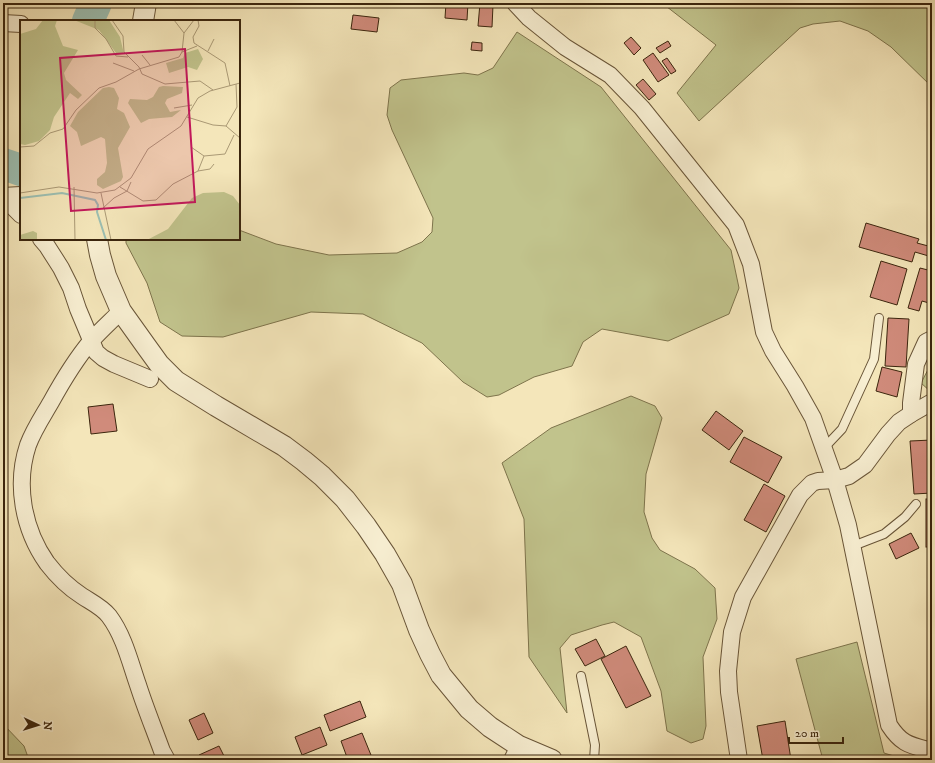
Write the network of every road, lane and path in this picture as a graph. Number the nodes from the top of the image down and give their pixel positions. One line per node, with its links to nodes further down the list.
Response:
1 (146, 3): 3 (street)
2 (515, 3): 17 (street)
3 (143, 20)
4 (3, 23): 5 (street)
5 (20, 24)
6 (9, 198): 7 (street)
7 (20, 214)
8 (42, 240): 13 (street)
9 (97, 240): 10 (street)
10 (121, 311): 13 (street); 22 (street)
11 (879, 318): 17 (lane)
12 (932, 339): 16 (street)
13 (91, 341): 14 (street); 24 (street)
14 (150, 379)
15 (932, 402): 16 (street)
16 (911, 414): 18 (street)
17 (824, 448): 18 (street)
18 (835, 480): 20 (street); 27 (street)
19 (916, 504): 20 (lane)
20 (853, 546): 23 (street)
21 (581, 676): 26 (lane)
22 (515, 753): 25 (street)
23 (924, 753)
24 (167, 760)
25 (552, 760)
26 (594, 760)
27 (739, 760)

